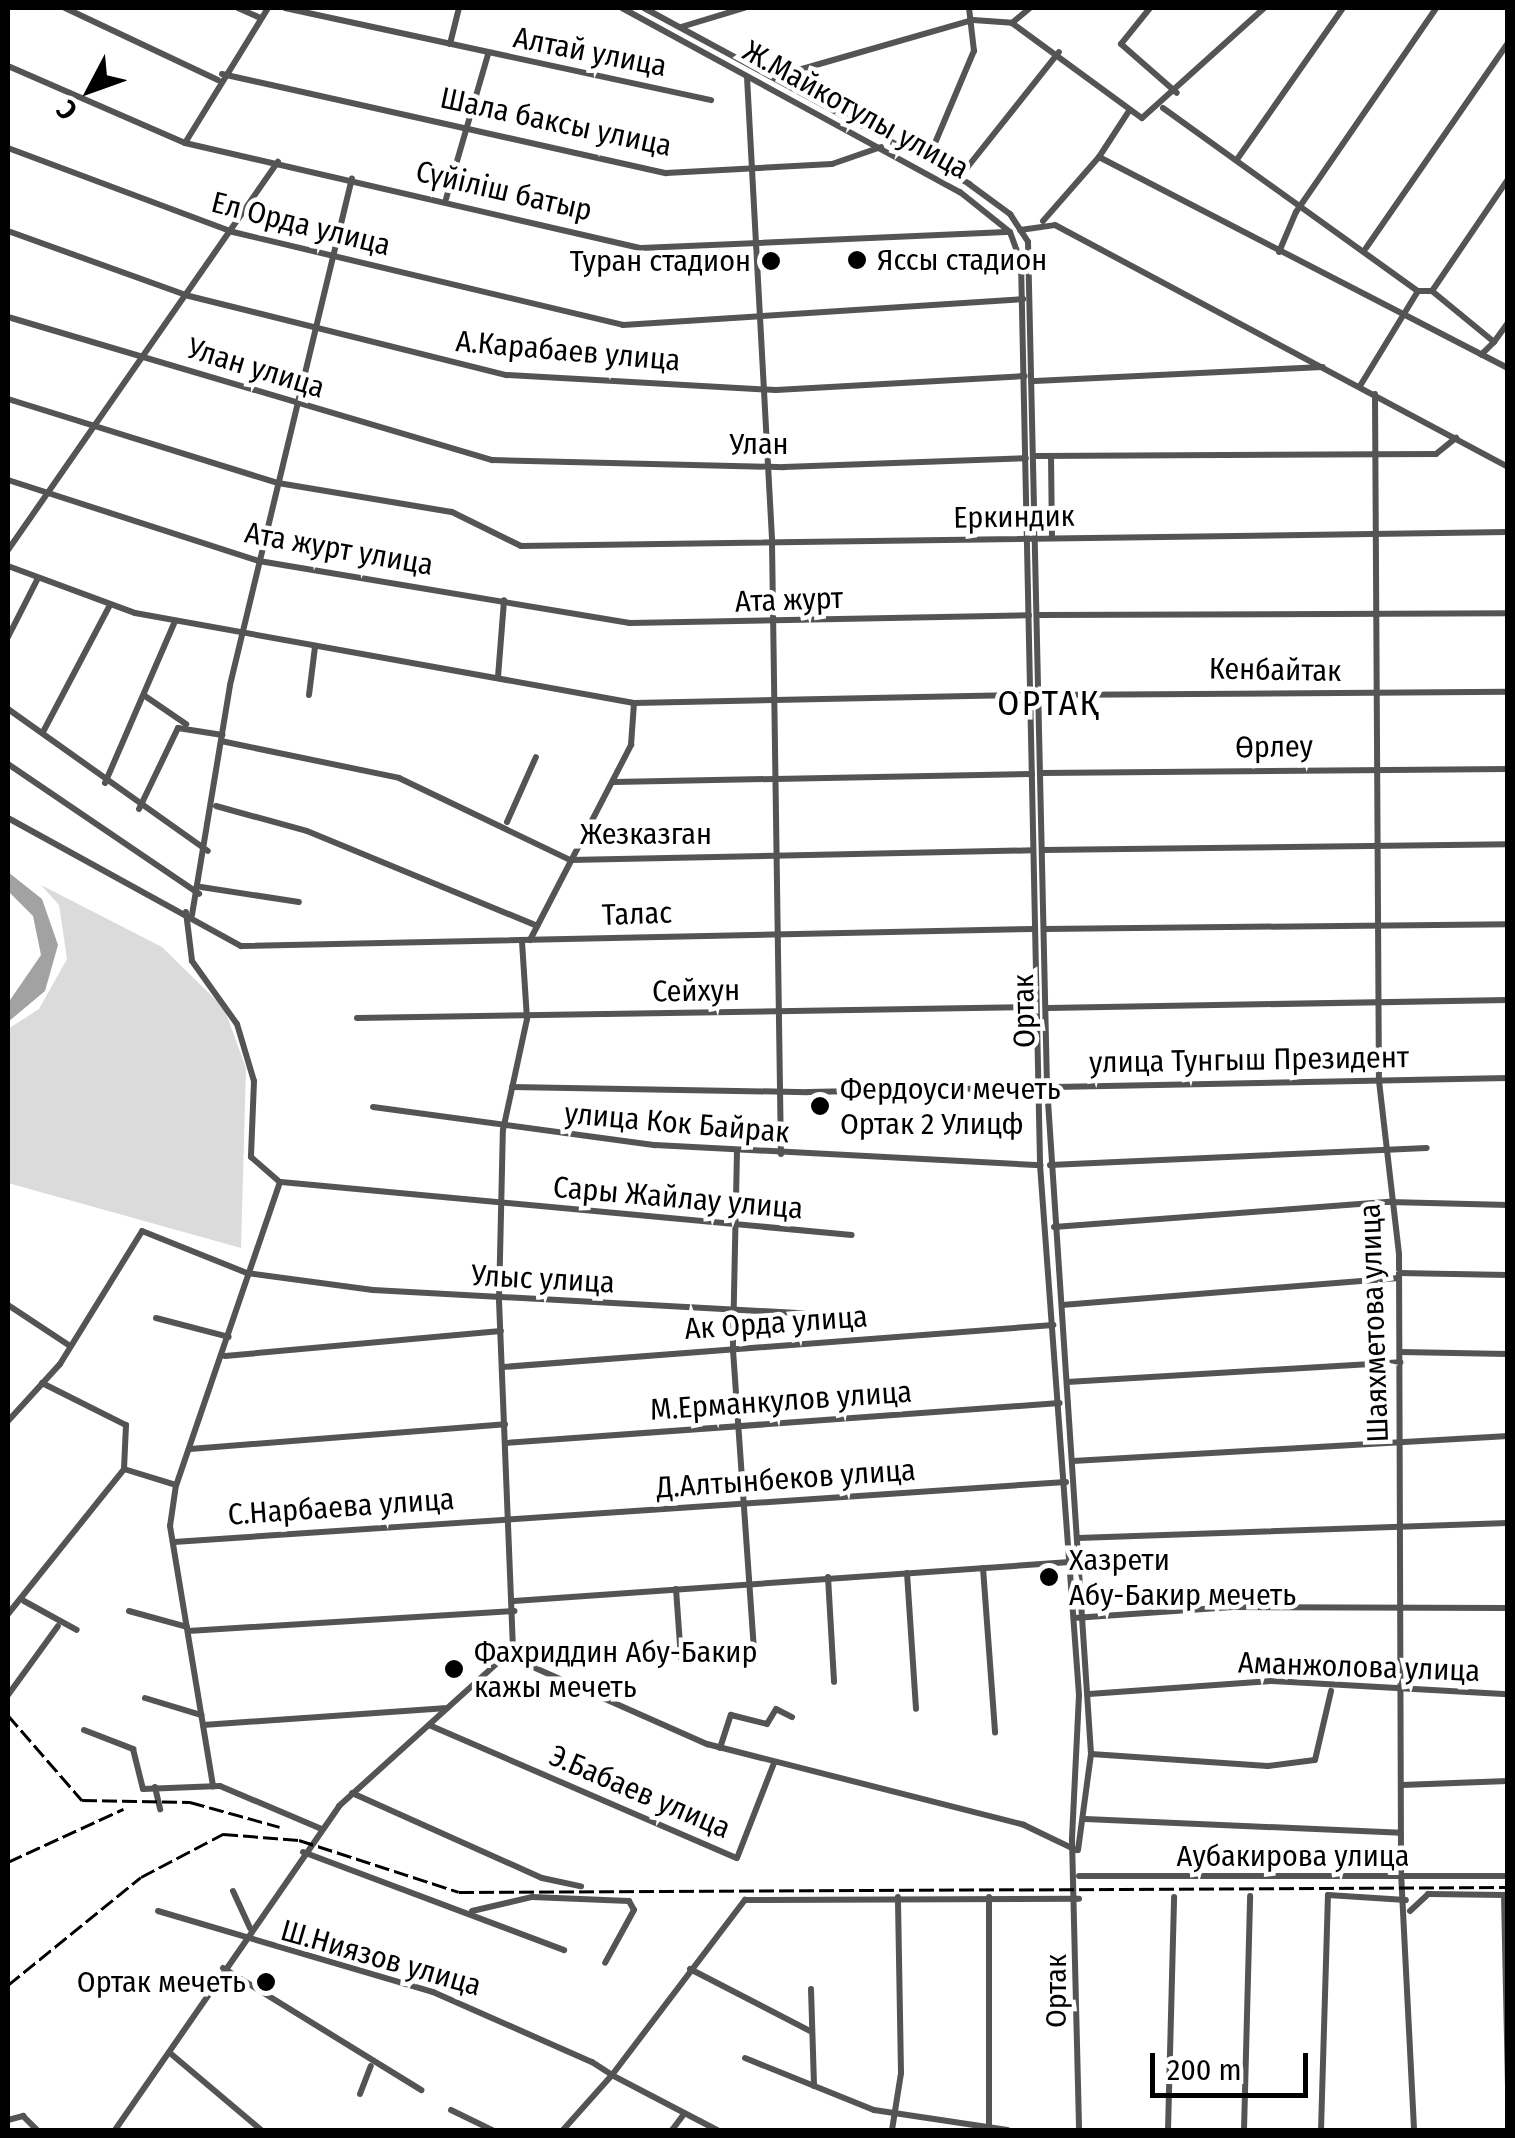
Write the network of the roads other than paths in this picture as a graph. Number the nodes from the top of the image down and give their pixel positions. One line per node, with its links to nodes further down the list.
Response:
1 (65, 8): 25 (street, Шала баксы улица)
2 (238, 8): 15 (street)
3 (268, 8): 15 (street)
4 (285, 8): 20 (street, Алтай улица)
5 (460, 8): 20 (street)
6 (622, 8): 24 (street, Ж.Майкотулы улица)
7 (644, 8): 18 (street, Ж.Майкотулы улица)
8 (744, 8): 18 (street)
9 (969, 8): 16 (street)
10 (1030, 8): 17 (street)
11 (1150, 8): 27 (street)
12 (1264, 8): 27 (street)
13 (1344, 8): 37 (street)
14 (1436, 8): 45 (street)
15 (260, 19): 25 (street)
16 (973, 20): 17 (street); 26 (street); 39 (street)
17 (1012, 23): 21 (street)
18 (681, 26): 26 (street, Ж.Майкотулы улица)
19 (1508, 43): 52 (street)
20 (450, 44): 22 (street, Алтай улица)
21 (1059, 52): 31 (street); 42 (street)
22 (488, 54): 28 (street, Алтай улица); 32 (street)
23 (8, 66): 33 (street, Сүйіліш батыр)
24 (748, 76): 29 (street, Ж.Майкотулы улица); 40 (street)
25 (220, 77): 32 (street, Шала баксы улица); 33 (street)
26 (772, 78): 29 (street, Ж.Майкотулы улица)
27 (1177, 93): 30 (street)
28 (712, 100)
29 (812, 104): 34 (street, Ж.Майкотулы улица); 39 (street, Ж.Майкотулы улица)
30 (1163, 108): 31 (street); 37 (street)
31 (1129, 110): 36 (street)
32 (464, 125): 40 (street, Шала баксы улица); 44 (street)
33 (184, 143): 38 (street, Сүйіліш батыр)
34 (881, 147): 40 (street, Шала баксы улица); 50 (street, Ж.Майкотулы улица)
35 (8, 148): 49 (street, Ел Орда улица)
36 (1099, 157): 46 (street); 53 (street)
37 (1238, 158): 45 (street)
38 (279, 162): 41 (street, Сүйіліш батыр); 49 (street)
39 (926, 162): 42 (street, Ж.Майкотулы улица)
40 (749, 164): 51 (street)
41 (352, 178): 44 (street, Сүйіліш батыр); 54 (street)
42 (958, 179): 47 (street, Ж.Майкотулы улица)
43 (1508, 179): 56 (street)
44 (446, 200): 51 (street, Сүйіліш батыр)
45 (1302, 205): 52 (street); 53 (street)
46 (1042, 221): 47 (street, Сүйіліш батыр); 67 (street)
47 (1022, 229): 50 (street, Сүйіліш батыр); 70 (street, Ортак)
48 (8, 231): 57 (street, А.Карабаев улица)
49 (233, 232): 54 (street, Ел Орда улица); 57 (street)
50 (1010, 232): 51 (street, Сүйіліш батыр); 58 (street, Ортак)
51 (752, 243): 61 (street)
52 (1366, 248): 55 (street)
53 (1279, 252): 59 (street)
54 (334, 258): 61 (street, Ел Орда улица); 63 (street)
55 (1418, 291): 56 (street); 59 (street)
56 (1432, 292): 64 (street)
57 (189, 296): 63 (street, А.Карабаев улица); 66 (street)
58 (1023, 300): 61 (street, Ел Орда улица); 69 (street, Ортак)
59 (1397, 316): 65 (street); 71 (street)
60 (8, 317): 66 (street, Улан улица)
61 (758, 319): 72 (street)
62 (1508, 323): 64 (street)
63 (316, 332): 72 (street, А.Карабаев улица); 75 (street)
64 (1496, 339): 65 (street)
65 (1481, 355): 68 (street)
66 (146, 358): 75 (street, Улан улица); 76 (street)
67 (1324, 366): 70 (street); 71 (street)
68 (1508, 368)
69 (1024, 376): 72 (street, А.Карабаев улица); 81 (street, Ортак)
70 (1035, 381): 79 (street, Ортак)
71 (1360, 386): 73 (street)
72 (767, 390): 83 (street)
73 (1375, 394): 77 (street); 78 (street, Шаяхметова улица)
74 (8, 398): 76 (street)
75 (298, 406): 82 (street, Улан улица); 86 (street)
76 (97, 427): 86 (street); 87 (street)
77 (1456, 438): 78 (street); 84 (street)
78 (1375, 454): 80 (street); 89 (street, Шаяхметова улица)
79 (1036, 456): 80 (street); 91 (street, Ортак)
80 (1051, 456): 92 (street)
81 (1026, 458): 83 (street, Улан); 90 (street, Ортак)
82 (492, 460): 83 (street, Улан)
83 (770, 466): 93 (street)
84 (1508, 467)
85 (8, 480): 87 (street, Ата журт улица)
86 (278, 483): 93 (street, Еркиндик); 95 (street)
87 (49, 492): 94 (street); 95 (street, Ата журт улица)
88 (1508, 532): 89 (street, Еркиндик)
89 (1377, 536): 92 (street, Еркиндик); 102 (street, Шаяхметова улица)
90 (1028, 538): 91 (street, Еркиндик); 93 (street, Еркиндик); 103 (street, Ортак)
91 (1038, 538): 92 (street, Еркиндик); 104 (street, Ортак)
92 (1052, 538)
93 (772, 543): 106 (street)
94 (8, 550)
95 (259, 561): 98 (street, Ата журт улица); 107 (street)
96 (8, 566): 97 (street)
97 (38, 578): 99 (street); 108 (street)
98 (504, 600): 100 (street, Ата журт улица); 110 (street)
99 (110, 605): 105 (street); 121 (street)
100 (553, 607): 106 (street, Ата журт)
101 (1508, 613): 102 (street)
102 (1379, 614): 104 (street); 112 (street, Шаяхметова улица)
103 (1029, 615): 106 (street, Ата журт); 116 (street, Ортак)
104 (1040, 615): 114 (street, Ортак)
105 (175, 621): 107 (street); 115 (street)
106 (773, 624): 117 (street)
107 (242, 634): 109 (street); 122 (street)
108 (8, 637)
109 (314, 648): 110 (street); 113 (street)
110 (498, 676): 118 (street)
111 (1508, 692): 112 (street, Кенбайтак)
112 (1380, 694): 114 (street, Кенбайтак); 126 (street, Шаяхметова улица)
113 (309, 695)
114 (1041, 695): 128 (street, Ортак)
115 (146, 696): 120 (street, Жезказган); 131 (street)
116 (1031, 696): 117 (street); 127 (street, Ортак)
117 (773, 698): 118 (street); 129 (street)
118 (634, 702): 130 (street)
119 (8, 709): 121 (street)
120 (186, 724): 122 (street, Жезказган); 133 (street)
121 (43, 732): 131 (street)
122 (222, 738): 132 (street); 135 (street, Жезказган)
123 (536, 757): 135 (street)
124 (8, 764): 142 (street)
125 (1508, 769): 126 (street, Өрлеу)
126 (1380, 770): 128 (street, Өрлеу); 137 (street, Шаяхметова улица)
127 (1032, 774): 129 (street); 138 (street, Ортак)
128 (1042, 774): 138 (street, Ортак)
129 (776, 777): 130 (street); 140 (street)
130 (614, 782): 141 (street)
131 (105, 783): 133 (street)
132 (216, 806): 139 (street); 147 (street)
133 (138, 809): 139 (street)
134 (8, 818): 144 (street)
135 (507, 822): 141 (street, Жезказган)
136 (1508, 844): 137 (street, Жезказган)
137 (1382, 847): 138 (street, Жезказган); 145 (street, Шаяхметова улица)
138 (1038, 850): 140 (street, Жезказган); 148 (street, Ортак); 149 (street, Ортак)
139 (208, 851): 142 (street)
140 (776, 856): 141 (street, Жезказган); 150 (street)
141 (570, 860): 147 (street)
142 (200, 890): 143 (street); 144 (street)
143 (299, 902)
144 (189, 914): 151 (street, Талас); 172 (street)
145 (1385, 924): 146 (street); 149 (street); 153 (street, Шаяхметова улица)
146 (1508, 924)
147 (537, 926): 151 (street)
148 (1035, 929): 150 (street, Талас); 154 (street, Ортак)
149 (1045, 929): 155 (street, Ортак)
150 (776, 931): 151 (street, Талас); 156 (street)
151 (526, 941): 158 (street)
152 (1508, 1000): 153 (street)
153 (1384, 1001): 155 (street); 160 (street, Шаяхметова улица)
154 (1036, 1007): 156 (street, Сейхун); 162 (street, Ортак)
155 (1048, 1008): 162 (street, Ортак)
156 (777, 1012): 158 (street, Сейхун); 163 (street)
157 (357, 1018): 158 (street, Сейхун)
158 (527, 1018): 161 (street)
159 (1508, 1078): 160 (street, улица Тунгыш Президент)
160 (1379, 1081): 162 (street, улица Тунгыш Президент); 168 (street, Шаяхметова улица)
161 (512, 1086): 163 (street, улица Тунгыш Президент); 165 (street)
162 (1042, 1086): 163 (street, улица Тунгыш Президент); 170 (street, Ортак); 171 (street, Ортак)
163 (779, 1090): 169 (street)
164 (373, 1106): 165 (street, улица Кок Байрак)
165 (503, 1130): 167 (street, улица Кок Байрак); 174 (street)
166 (1426, 1148): 168 (street)
167 (737, 1151): 169 (street, улица Кок Байрак); 177 (street)
168 (1386, 1152): 170 (street); 173 (street, Шаяхметова улица)
169 (781, 1154): 171 (street, улица Кок Байрак)
170 (1050, 1164): 176 (street, Ортак)
171 (1040, 1165): 188 (street, Ортак)
172 (280, 1182): 174 (street); 179 (street)
173 (1396, 1204): 175 (street); 176 (street); 180 (street, Шаяхметова улица)
174 (500, 1206): 177 (street, Сары Жайлау улица); 182 (street)
175 (1508, 1206)
176 (1054, 1226): 184 (street, Ортак)
177 (734, 1227): 178 (street, Сары Жайлау улица); 185 (street)
178 (852, 1236)
179 (247, 1273): 182 (street, Улыс улица); 190 (street); 191 (street, Улыс улица)
180 (1399, 1275): 181 (street); 184 (street); 193 (street, Шаяхметова улица)
181 (1508, 1276)
182 (499, 1301): 185 (street, Улыс улица); 189 (street)
183 (8, 1305): 191 (street)
184 (1062, 1305): 198 (street, Ортак)
185 (733, 1313): 186 (street, Улыс улица); 192 (street)
186 (838, 1315)
187 (156, 1318): 190 (street)
188 (1053, 1325): 192 (street, Ак Орда улица); 200 (street, Ортак)
189 (500, 1330): 195 (street); 197 (street)
190 (229, 1337): 195 (street)
191 (70, 1346): 199 (street)
192 (733, 1350): 197 (street, Ак Орда улица); 203 (street)
193 (1400, 1352): 194 (street); 196 (street, Шаяхметова улица)
194 (1508, 1354)
195 (225, 1356): 207 (street)
196 (1400, 1362): 198 (street); 205 (street, Шаяхметова улица)
197 (503, 1367): 202 (street)
198 (1067, 1382): 208 (street, Ортак)
199 (42, 1384): 201 (street); 209 (street)
200 (1060, 1403): 203 (street, М.Ерманкулов улица); 210 (street, Ортак)
201 (8, 1421)
202 (504, 1424): 206 (street); 207 (street)
203 (740, 1426): 206 (street, М.Ерманкулов улица); 212 (street)
204 (1508, 1436): 205 (street)
205 (1402, 1439): 208 (street); 215 (street, Шаяхметова улица)
206 (506, 1444): 213 (street)
207 (190, 1449): 211 (street)
208 (1074, 1461): 216 (street, Ортак)
209 (124, 1469): 211 (street); 224 (street)
210 (1066, 1482): 212 (street, Д.Алтынбеков улица); 218 (street, Ортак)
211 (176, 1485): 217 (street)
212 (745, 1505): 213 (street, Д.Алтынбеков улица); 222 (street)
213 (510, 1520): 217 (street, С.Нарбаева улица); 225 (street)
214 (1508, 1522): 215 (street)
215 (1401, 1523): 216 (street); 227 (street, Шаяхметова улица)
216 (1078, 1538): 231 (street, Ортак)
217 (174, 1542): 234 (street)
218 (1070, 1562): 219 (street); 232 (street, Ортак)
219 (983, 1568): 220 (street); 253 (street)
220 (907, 1573): 221 (street); 247 (street)
221 (828, 1577): 222 (street); 239 (street)
222 (750, 1583): 223 (street); 238 (street)
223 (676, 1590): 225 (street); 237 (street)
224 (24, 1600): 230 (street); 233 (street)
225 (514, 1601): 229 (street)
226 (1508, 1608): 227 (street)
227 (1402, 1609): 231 (street); 244 (street, Шаяхметова улица)
228 (128, 1610): 234 (street)
229 (514, 1611): 234 (street); 236 (street)
230 (8, 1614)
231 (1084, 1617): 232 (street); 241 (street, Ортак)
232 (1074, 1618): 266 (street, Ортак)
233 (58, 1626): 235 (street); 243 (street)
234 (187, 1629): 248 (street)
235 (77, 1630)
236 (508, 1656): 246 (street, Ш.Ниязов улица); 254 (street)
237 (681, 1658)
238 (755, 1662)
239 (834, 1682)
240 (1330, 1691): 241 (street, Аманжолова улица); 244 (street, Аманжолова улица); 255 (street)
241 (1089, 1694): 255 (street, Ортак)
242 (1508, 1694): 244 (street, Аманжолова улица)
243 (8, 1695)
244 (1402, 1695): 258 (street, Шаяхметова улица)
245 (145, 1698): 248 (street)
246 (449, 1708): 250 (street); 251 (street, Ш.Ниязов улица)
247 (916, 1709)
248 (201, 1715): 250 (street)
249 (792, 1717): 254 (street)
250 (204, 1725): 259 (street)
251 (429, 1725): 256 (street, Э.Бабаев улица); 261 (street, Ш.Ниязов улица)
252 (84, 1730): 260 (street)
253 (995, 1733)
254 (720, 1748): 256 (street)
255 (1091, 1754): 263 (street, Ортак)
256 (774, 1763): 266 (street)
257 (1508, 1781): 258 (street)
258 (1402, 1785): 265 (street, Шаяхметова улица)
259 (214, 1786): 260 (street); 264 (street)
260 (154, 1787): 262 (street)
261 (352, 1793): 264 (street, Ш.Ниязов улица); 271 (street)
262 (160, 1809)
263 (1085, 1818): 265 (street); 266 (street, Ортак)
264 (322, 1829): 267 (street, Ш.Ниязов улица)
265 (1401, 1832): 268 (street, Шаяхметова улица)
266 (1077, 1851): 269 (street, Ортак)
267 (303, 1852): 281 (street); 283 (street, Ш.Ниязов улица)
268 (1401, 1872): 269 (street, Аубакирова улица); 270 (street, Аубакирова улица); 279 (street, Шаяхметова улица)
269 (1079, 1876): 278 (street, Ортак)
270 (1508, 1876)
271 (581, 1886)
272 (232, 1891): 283 (street, Ш.Ниязов улица)
273 (1506, 1895): 282 (street); 297 (street)
274 (1250, 1896): 315 (street)
275 (989, 1897): 277 (street); 278 (street); 303 (street)
276 (1174, 1897): 314 (street)
277 (898, 1898): 288 (street); 301 (street)
278 (1078, 1899): 313 (street, Ортак)
279 (1406, 1900): 282 (street, Шаяхметова улица); 316 (street)
280 (158, 1911): 284 (street, Ш.Ниязов улица)
281 (470, 1912): 285 (street); 286 (street)
282 (1409, 1912): 317 (street, Шаяхметова улица)
283 (250, 1928): 284 (street, Ш.Ниязов улица)
284 (242, 1942): 287 (street, Ш.Ниязов улица); 294 (street, Ш.Ниязов улица)
285 (564, 1950)
286 (605, 1964)
287 (224, 1968): 291 (street, Ш.Ниязов улица); 293 (street)
288 (690, 1969): 290 (street); 294 (street)
289 (812, 1989): 290 (street)
290 (812, 2032): 295 (street)
291 (170, 2053): 305 (street, Ш.Ниязов улица); 306 (street)
292 (745, 2058): 295 (street)
293 (371, 2066): 296 (street); 298 (street)
294 (612, 2075): 300 (street, Ш.Ниязов улица); 308 (street)
295 (814, 2086): 301 (street)
296 (421, 2090)
297 (1508, 2091)
298 (360, 2094)
299 (451, 2110): 307 (street)
300 (684, 2114): 309 (street); 310 (street, Ш.Ниязов улица)
301 (897, 2116): 303 (street); 311 (street)
302 (8, 2120): 304 (street)
303 (989, 2128): 312 (street)
304 (37, 2130)
305 (115, 2130)
306 (261, 2130)
307 (492, 2130)
308 (563, 2130)
309 (672, 2130)
310 (717, 2130)
311 (892, 2130)
312 (1008, 2130)
313 (1079, 2130)
314 (1168, 2130)
315 (1244, 2130)
316 (1321, 2130)
317 (1414, 2130)

